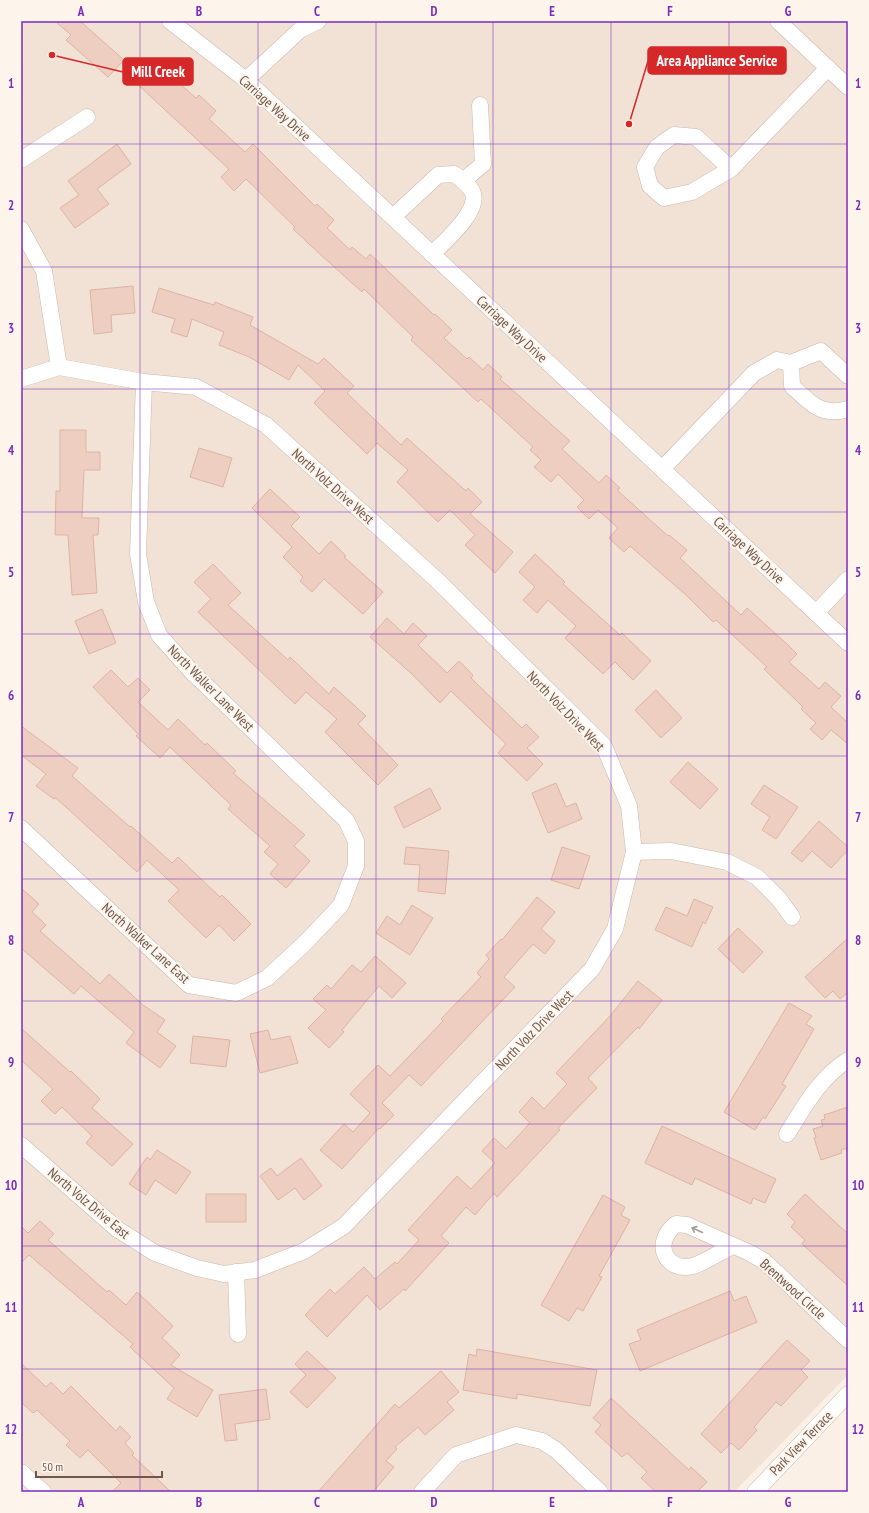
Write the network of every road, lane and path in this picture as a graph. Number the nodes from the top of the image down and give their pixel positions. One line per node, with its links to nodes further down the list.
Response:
1 (170, 21): 5 (street, Carriage Way Drive)
2 (318, 21): 5 (street)
3 (778, 21): 4 (street)
4 (828, 68): 6 (street); 10 (street)
5 (246, 80): 12 (street, Carriage Way Drive)
6 (848, 87)
7 (480, 105): 11 (street)
8 (87, 117): 9 (street)
9 (21, 160)
10 (731, 168): 10 (street)
11 (464, 181): 12 (street); 14 (street)
12 (393, 217): 14 (street, Carriage Way Drive)
13 (21, 229): 16 (street)
14 (432, 254): 21 (street, Carriage Way Drive)
15 (791, 363): 17 (street); 20 (street); 21 (street)
16 (59, 367): 18 (street, North Volz Drive West); 19 (street, North Volz Drive West)
17 (848, 376)
18 (21, 379)
19 (144, 382): 26 (street, North Volz Drive West); 28 (street, North Walker Lane West)
20 (848, 409)
21 (662, 470): 23 (street, Carriage Way Drive)
22 (848, 579): 23 (street)
23 (816, 614): 24 (street, Carriage Way Drive)
24 (848, 643)
25 (21, 828): 28 (street, North Walker Lane East)
26 (634, 852): 27 (street); 33 (street, North Volz Drive West)
27 (792, 917)
28 (305, 943)
29 (848, 1060): 30 (street)
30 (787, 1134)
31 (21, 1145): 34 (street, North Volz Drive East)
32 (732, 1246): 36 (street, Brentwood Circle)
33 (255, 1270): 34 (street, North Volz Drive East)
34 (236, 1272): 35 (street)
35 (238, 1334)
36 (848, 1340)
37 (848, 1394): 42 (street, Park View Terrace)
38 (21, 1472): 39 (street)
39 (43, 1492)
40 (422, 1492): 41 (street)
41 (600, 1492)
42 (755, 1492)

